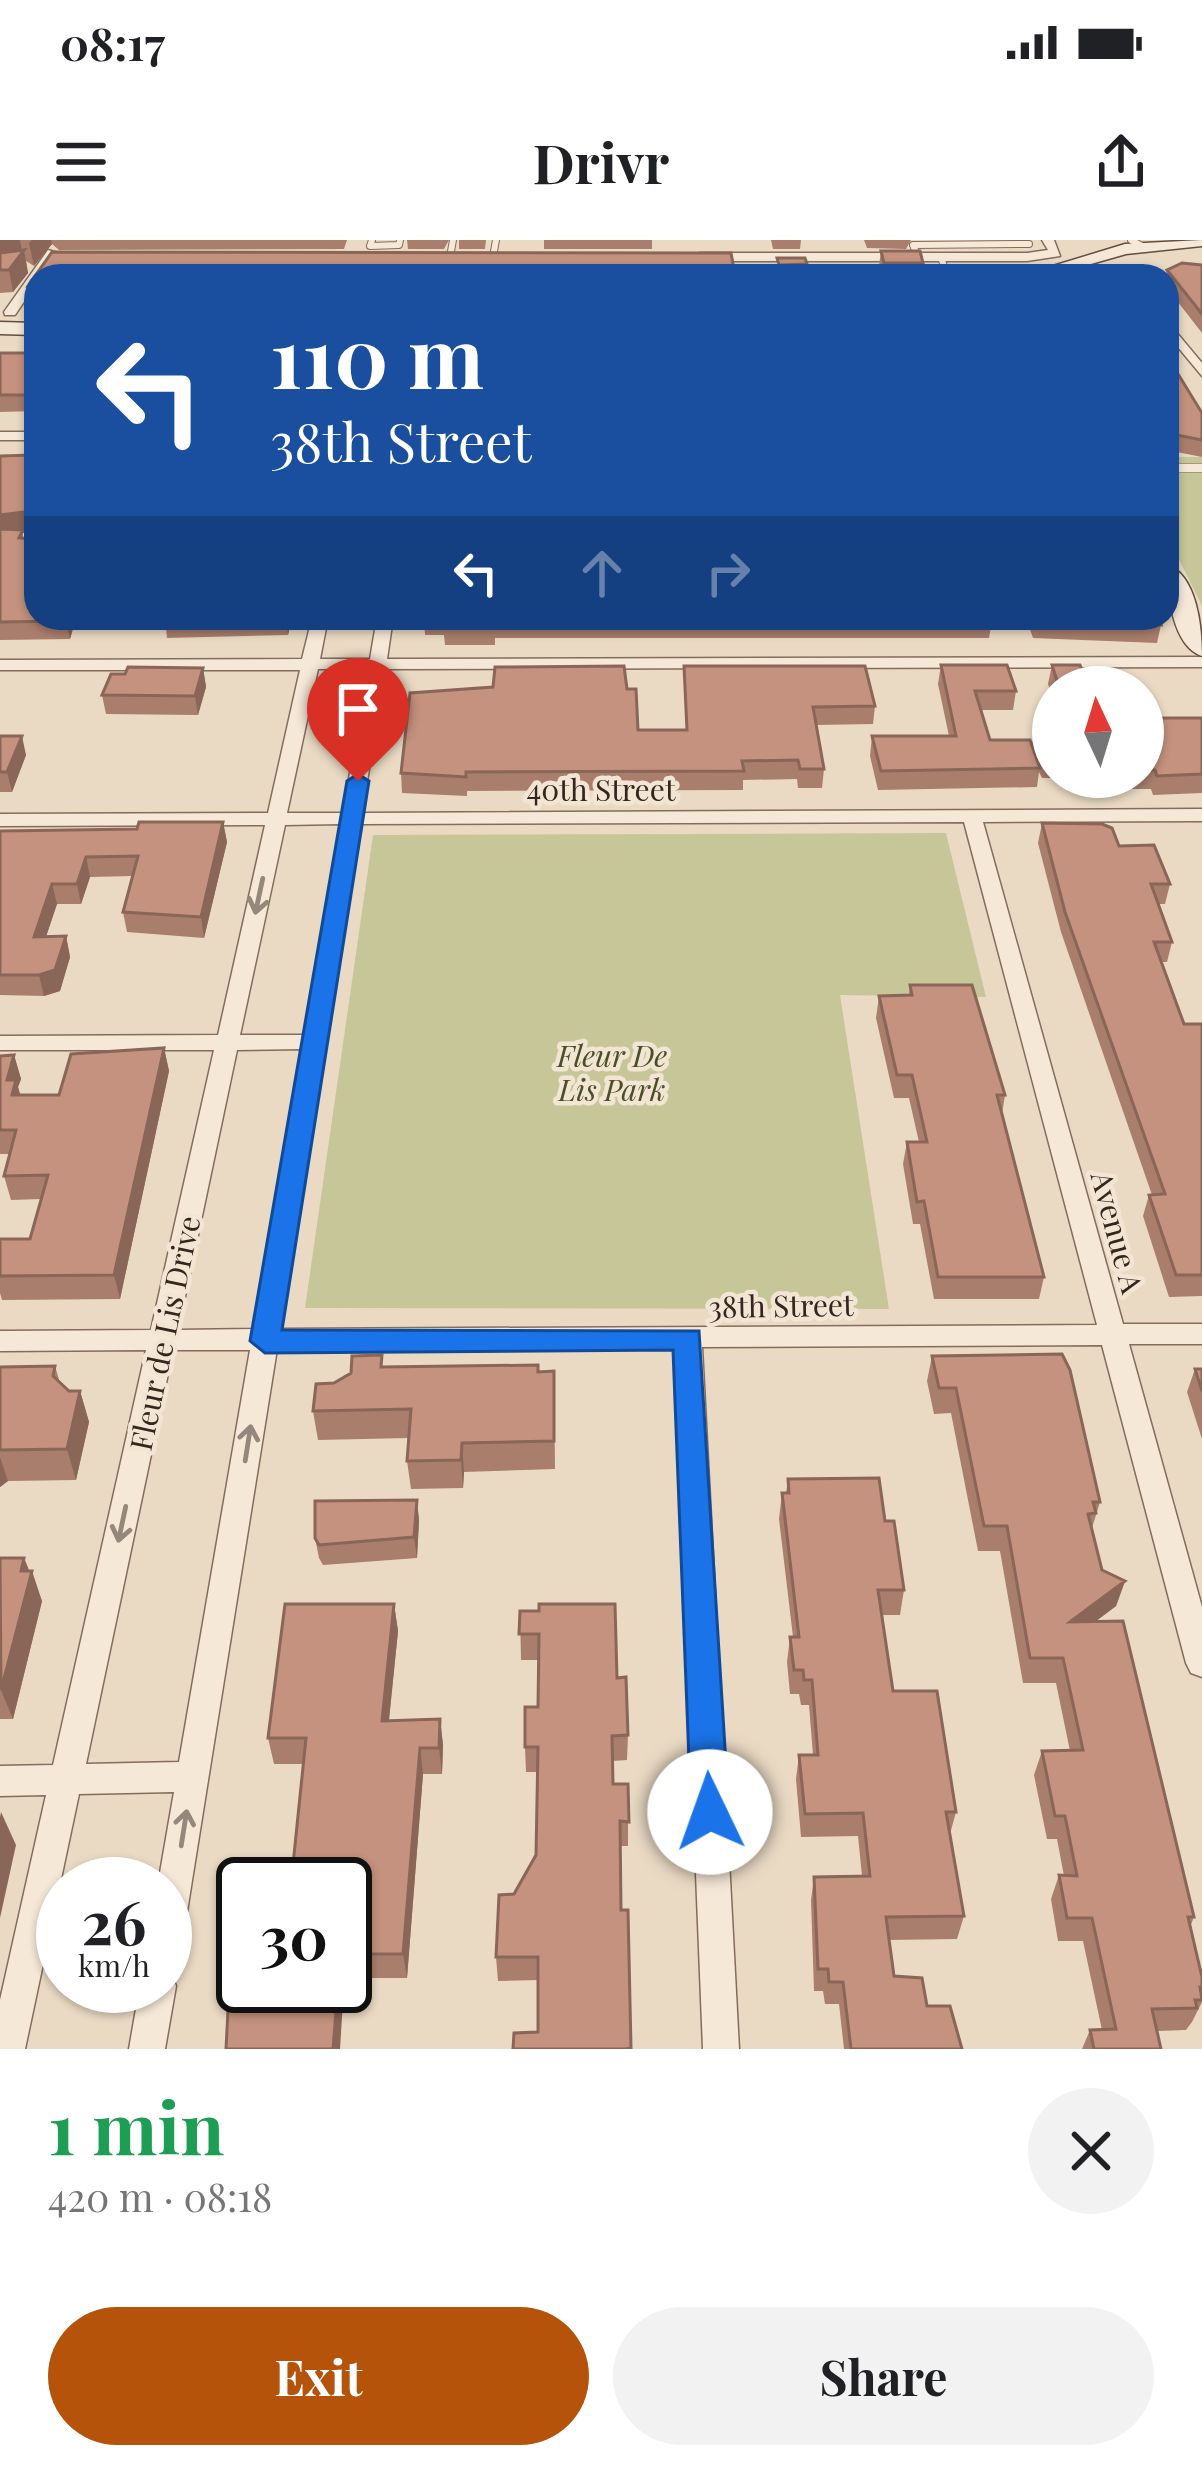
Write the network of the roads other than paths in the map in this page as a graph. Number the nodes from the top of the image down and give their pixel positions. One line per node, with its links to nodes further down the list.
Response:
1 (372, 240): 2 (lane)
2 (400, 240)
3 (453, 240): 15 (lane)
4 (496, 240): 16 (lane)
5 (845, 240): 11 (street)
6 (1202, 241): 7 (main road)
7 (1171, 242): 8 (main road)
8 (1133, 245): 23 (main road)
9 (1202, 252): 27 (main road)
10 (1026, 255): 20 (lane); 21 (street); 23 (main road)
11 (849, 256): 19 (street); 20 (street)
12 (356, 257): 13 (street)
13 (403, 257)
14 (427, 257): 15 (street)
15 (450, 257): 16 (street)
16 (493, 257): 17 (street)
17 (516, 257)
18 (674, 257): 19 (street)
19 (820, 257): 25 (street)
20 (918, 257): 21 (street)
21 (940, 257): 26 (lane)
22 (73, 258): 24 (street)
23 (1057, 259)
24 (44, 264)
25 (821, 264)
26 (943, 264)
27 (1160, 264)
28 (24, 291): 29 (street)
29 (4, 317)
30 (1179, 341): 31 (street)
31 (1202, 372)
32 (1179, 598): 35 (main road)
33 (318, 630): 37 (street, Fleur de Lis Drive)
34 (384, 630): 38 (street)
35 (1202, 648)
36 (1202, 662): 38 (street)
37 (312, 664): 38 (street); 39 (street); 42 (street, Fleur de Lis Drive)
38 (378, 664): 44 (street)
39 (0, 665)
40 (1202, 815): 41 (street, 40th Street)
41 (972, 817): 44 (street, 40th Street); 49 (street, Avenue A)
42 (276, 819): 43 (street, 40th Street); 44 (street, 40th Street); 46 (street, Fleur de Lis Drive, one-way to 46)
43 (0, 820)
44 (352, 820): 47 (street)
45 (0, 1042): 46 (street)
46 (227, 1042): 47 (street); 51 (street, Fleur de Lis Drive)
47 (315, 1042): 53 (street)
48 (1202, 1334): 49 (street, 38th Street)
49 (1111, 1335): 50 (street, 38th Street); 54 (street, Avenue A)
50 (688, 1339): 53 (street, 38th Street); 62 (street)
51 (163, 1340): 52 (street, 38th Street); 53 (street, 38th Street); 57 (street, Fleur de Lis Drive, one-way to 57)
52 (0, 1341)
53 (265, 1341): 55 (street, one-way to 53)
54 (1202, 1663)
55 (193, 1777): 57 (street); 58 (street, one-way to 55)
56 (0, 1781): 57 (street)
57 (66, 1781): 60 (street, Fleur de Lis Drive)
58 (180, 1857)
59 (154, 2013): 61 (street)
60 (8, 2049)
61 (148, 2049)
62 (721, 2049)

